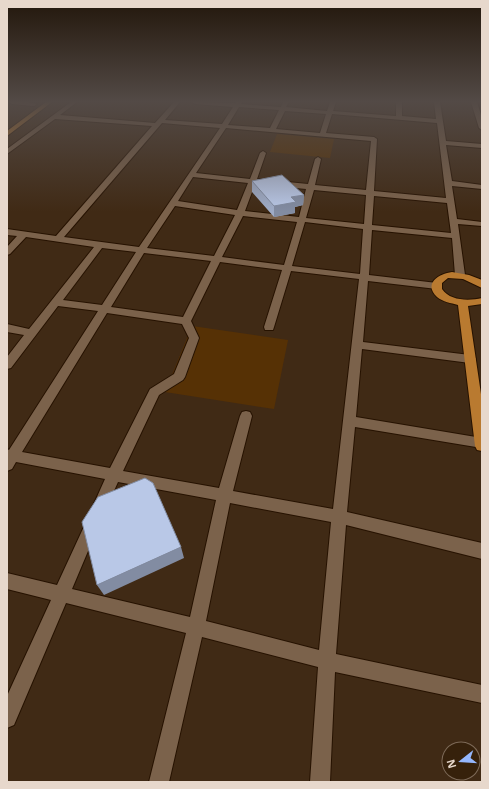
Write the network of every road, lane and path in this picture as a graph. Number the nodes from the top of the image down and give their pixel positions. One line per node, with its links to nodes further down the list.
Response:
1 (25, 139): 8 (street)
2 (144, 139): 27 (street)
3 (216, 139): 11 (street)
4 (372, 139): 16 (street)
5 (442, 139): 6 (street)
6 (442, 142): 7 (street); 13 (street)
7 (482, 146)
8 (7, 152)
9 (264, 153): 12 (street)
10 (318, 159): 14 (street)
11 (192, 175): 12 (street); 18 (street)
12 (252, 180): 14 (street); 19 (street)
13 (448, 183): 15 (street); 17 (street)
14 (310, 186): 16 (street); 20 (street)
15 (482, 186)
16 (370, 192): 17 (street); 23 (street)
17 (450, 201): 21 (street)
18 (172, 204): 19 (street); 29 (street)
19 (240, 213): 20 (street); 31 (street)
20 (302, 219): 23 (street); 32 (street)
21 (453, 221): 22 (street); 26 (street)
22 (482, 224)
23 (368, 226): 26 (street); 34 (street)
24 (7, 232): 25 (street)
25 (23, 235): 27 (street); 30 (street)
26 (456, 236): 33 (street)
27 (57, 240): 28 (street)
28 (100, 245): 29 (street); 38 (street)
29 (142, 249): 31 (street); 40 (street)
30 (7, 252)
31 (216, 259): 32 (street); 41 (street)
32 (287, 268): 34 (street); 42 (street)
33 (460, 275): 35 (main road); 36 (main road)
34 (364, 277): 36 (street); 45 (street)
35 (482, 285)
36 (437, 286): 39 (main road)
37 (482, 301): 39 (main road)
38 (56, 302): 40 (street); 44 (street)
39 (463, 304): 46 (main road)
40 (104, 310): 41 (street); 53 (street)
41 (186, 321): 54 (street)
42 (268, 327)
43 (7, 328): 44 (street)
44 (32, 333): 47 (street)
45 (357, 345): 46 (street); 50 (street)
46 (470, 359): 48 (main road)
47 (7, 365)
48 (478, 385): 51 (main road)
49 (246, 416): 55 (street)
50 (349, 420): 51 (street); 56 (street)
51 (482, 443): 52 (main road)
52 (482, 446)
53 (9, 459): 54 (street)
54 (114, 475): 55 (street); 59 (street)
55 (224, 496): 56 (street); 60 (street)
56 (339, 517): 57 (street); 61 (street)
57 (482, 551)
58 (7, 581): 59 (street)
59 (62, 594): 60 (street); 63 (street)
60 (196, 627): 61 (street); 64 (street)
61 (327, 661): 62 (street); 65 (street)
62 (482, 694)
63 (7, 718)
64 (159, 782)
65 (320, 782)

